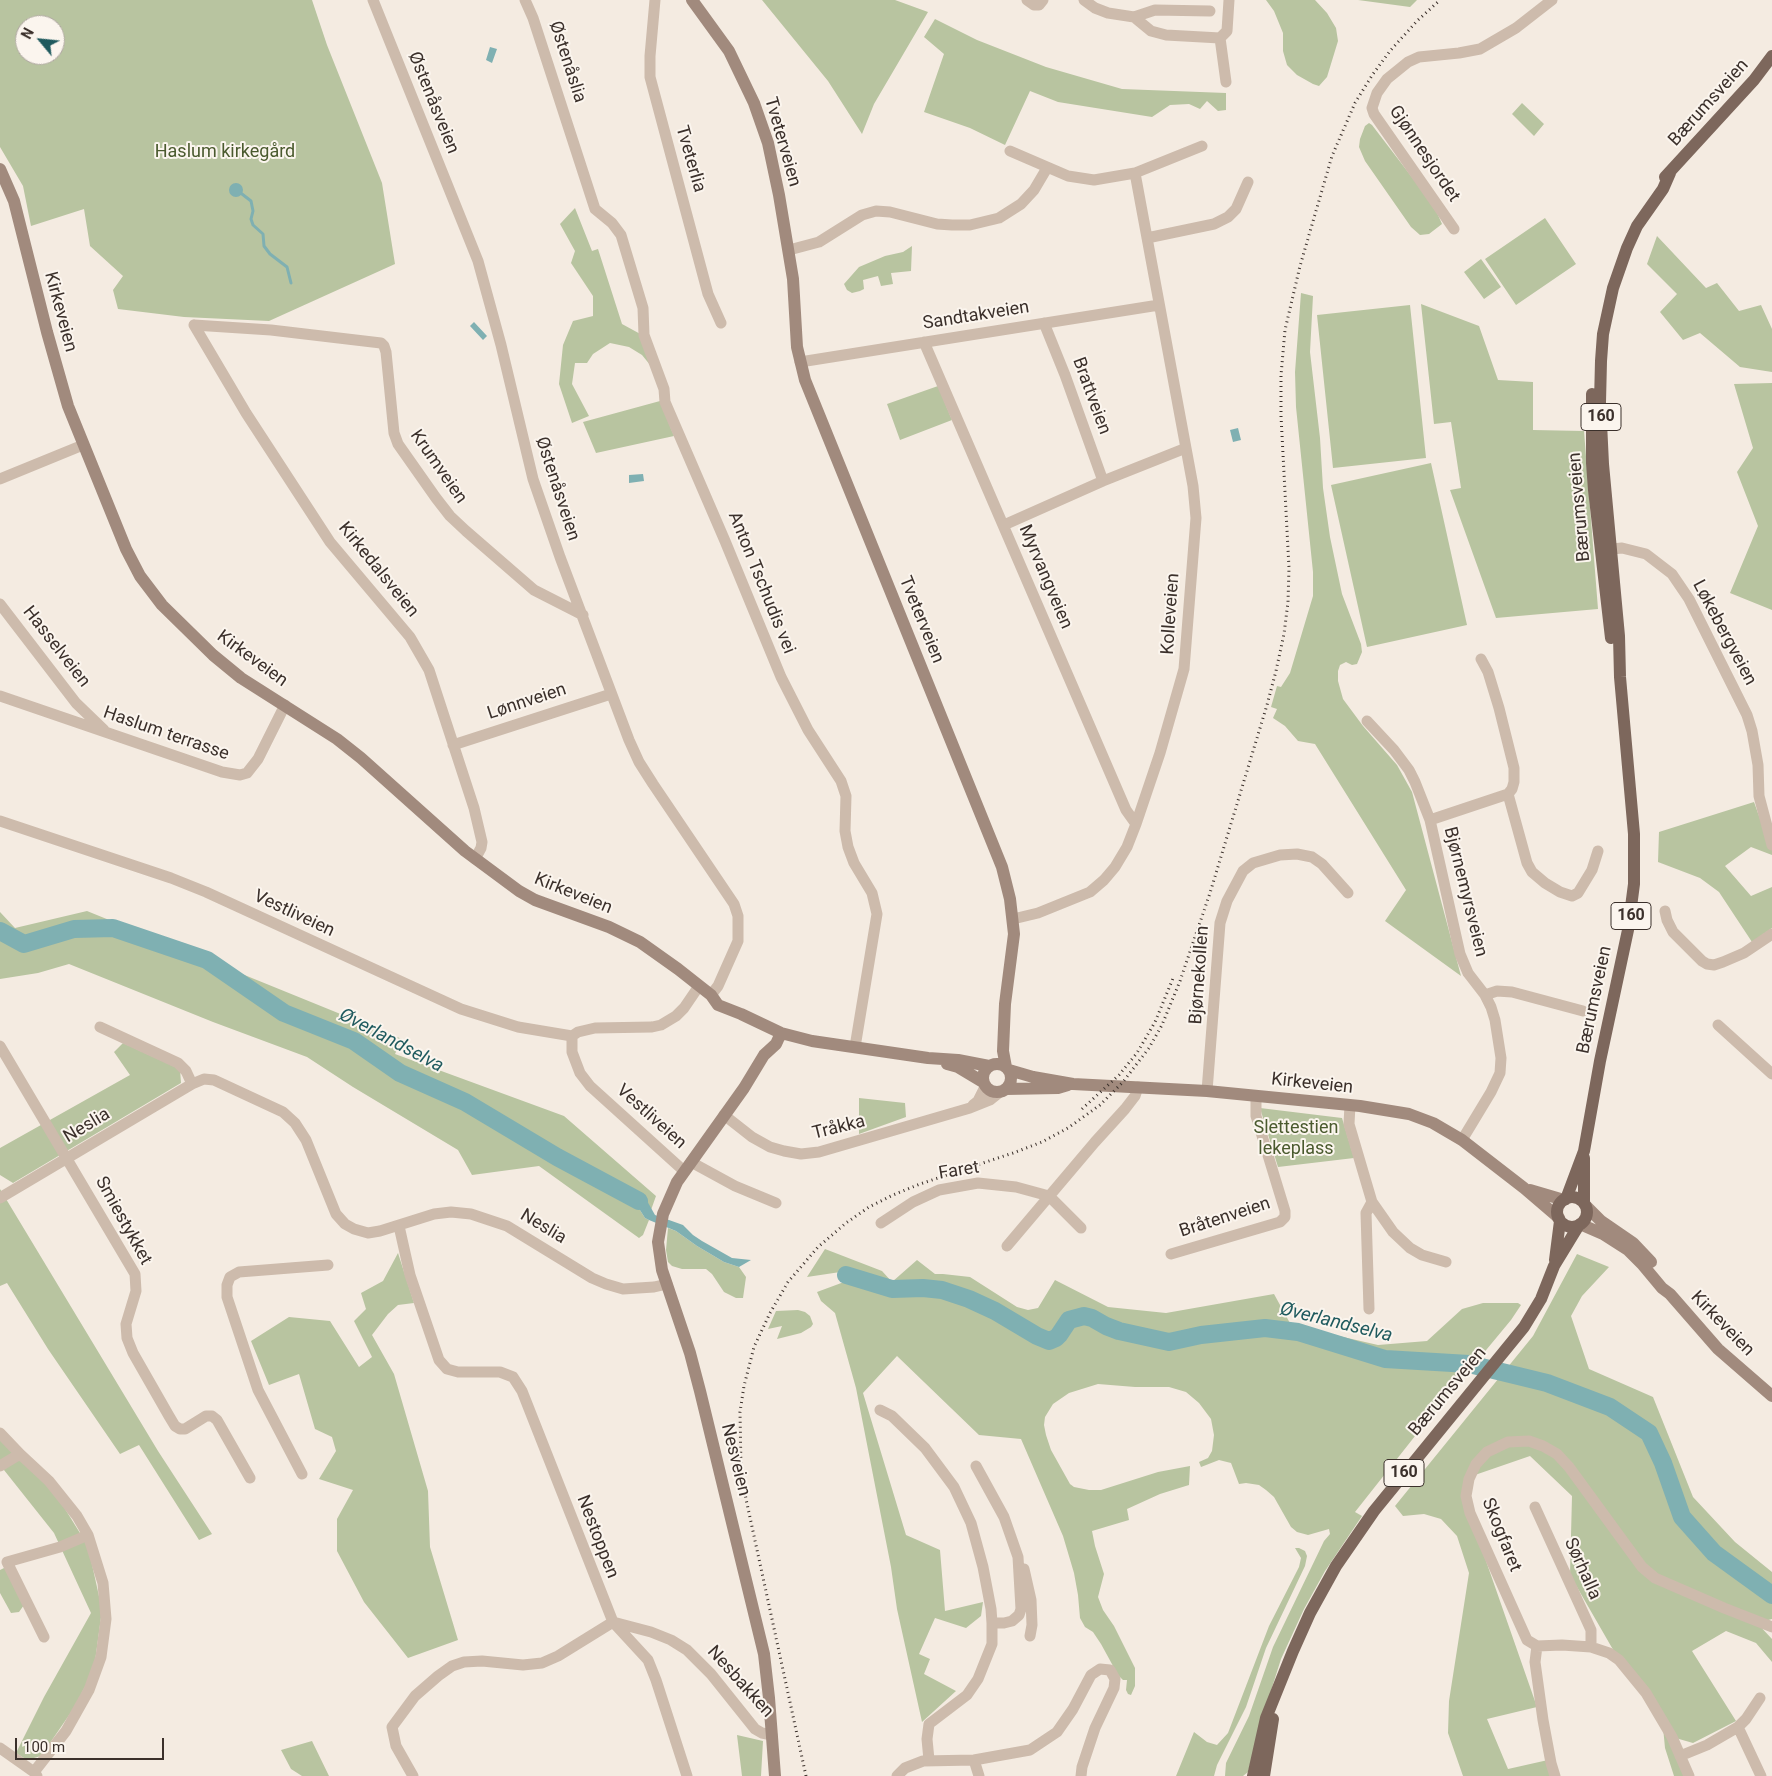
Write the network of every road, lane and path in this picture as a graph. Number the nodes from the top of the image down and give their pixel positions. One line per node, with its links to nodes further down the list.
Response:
1 (373, 0): 38 (street, Østenåsveien)
2 (525, 0): 15 (street, Østenåslia)
3 (656, 0): 26 (street, Tveterlia)
4 (692, 0): 24 (main road, Tveterveien)
5 (1027, 0): 6 (street)
6 (1043, 0)
7 (1084, 0): 11 (street)
8 (1229, 0): 12 (street)
9 (1552, 0): 22 (street, Gjønnesjordet)
10 (1210, 11): 11 (street)
11 (1134, 17): 12 (street)
12 (1220, 38): 14 (street)
13 (1772, 56): 36 (main road, Bærumsveien / 160)
14 (1226, 82)
15 (572, 137): 66 (street, Anton Tschudis vei)
16 (1202, 146): 20 (street)
17 (1010, 151): 18 (street)
18 (1047, 168): 20 (street); 24 (street)
19 (0, 169): 31 (main road, Kirkeveien)
20 (1135, 173): 23 (street, Kolleveien)
21 (1248, 182): 23 (street)
22 (1454, 229)
23 (1147, 238): 25 (street, Kolleveien)
24 (789, 250): 30 (main road, Tveterveien)
25 (1159, 305): 27 (street, Sandtakveien); 32 (street, Kolleveien)
26 (720, 323)
27 (1044, 323): 29 (street, Sandtakveien); 34 (street, Brattveien)
28 (194, 325): 38 (street, Krumveien); 45 (street, Kirkedalsveien)
29 (924, 342): 30 (street, Sandtakveien); 35 (street, Myrvangveien)
30 (800, 362): 55 (main road, Tveterveien)
31 (83, 445): 33 (street); 42 (main road, Kirkeveien)
32 (1186, 448): 34 (street); 49 (street, Kolleveien)
33 (0, 478)
34 (1103, 481): 35 (street)
35 (1004, 525): 49 (street, Myrvangveien)
36 (1606, 550): 50 (street, Løkebergveien); 82 (main road, Bærumsveien / 160)
37 (0, 604): 44 (street, Hasselveien)
38 (583, 615): 40 (street, Østenåsveien)
39 (1481, 659): 46 (street)
40 (611, 694): 45 (street, Lønnveien); 57 (street, Østenåsveien)
41 (0, 696): 44 (street, Haslum terrasse)
42 (285, 705): 44 (street, Haslum terrasse); 52 (main road, Kirkeveien)
43 (1367, 721): 48 (street, Bjørnemyrsveien)
44 (107, 733)
45 (453, 745): 52 (street, Kirkedalsveien)
46 (1508, 794): 48 (street, Bjørnemyrsveien); 51 (street)
47 (0, 820): 64 (street, Vestliveien)
48 (1430, 820): 58 (street, Bjørnemyrsveien)
49 (1136, 824): 55 (street, Kolleveien)
50 (1772, 845)
51 (1598, 851)
52 (475, 859): 57 (main road, Kirkeveien)
53 (1348, 893): 76 (street, Bjørnekollen)
54 (1665, 911): 56 (street)
55 (1013, 919): 59 (main road, Tveterveien)
56 (1772, 934)
57 (705, 991): 63 (main road, Kirkeveien); 64 (street, Vestliveien)
58 (1485, 995): 60 (street); 81 (street, Bjørnemyrsveien)
59 (1005, 1004): 68 (main road, Tveterveien); 69 (main road, Tveterveien)
60 (1583, 1011)
61 (1718, 1025): 70 (street)
62 (100, 1027): 71 (street)
63 (776, 1030): 66 (main road, Kirkeveien); 80 (main road, Nesveien)
64 (572, 1036): 84 (street, Vestliveien)
65 (0, 1046): 83 (street, Smiestykket)
66 (855, 1047): 67 (main road, Kirkeveien)
67 (928, 1058): 68 (main road, Kirkeveien); 72 (main road, Kirkeveien)
68 (991, 1065): 69 (main road); 72 (main road)
69 (1008, 1068): 73 (main road, Kirkeveien); 75 (main road)
70 (1772, 1074)
71 (192, 1084): 83 (street, Neslia); 95 (street, Neslia)
72 (984, 1084): 75 (main road); 79 (street)
73 (1073, 1084): 74 (main road, Kirkeveien); 75 (main road, Kirkeveien)
74 (1138, 1087): 76 (main road, Kirkeveien); 86 (street)
75 (1003, 1091): 79 (street, Tråkka)
76 (1207, 1091): 77 (main road, Kirkeveien)
77 (1256, 1096): 78 (main road, Kirkeveien); 98 (street, Bråtenveien)
78 (1350, 1105): 81 (main road, Kirkeveien); 89 (street)
79 (970, 1108): 80 (street, Tråkka)
80 (724, 1115): 84 (main road, Nesveien)
81 (1462, 1140): 85 (main road, Kirkeveien)
82 (1584, 1151): 88 (main road, Bærumsveien / 160); 91 (main road, Bærumsveien / 160)
83 (68, 1159): 87 (street, Neslia); 112 (street, Smiestykket)
84 (688, 1167): 90 (street); 102 (main road, Nesveien)
85 (1524, 1188): 88 (main road, Kirkeveien); 92 (main road, Kirkeveien)
86 (1049, 1196): 93 (street, Faret); 96 (street, Faret); 97 (street)
87 (0, 1198)
88 (1565, 1199): 91 (main road); 92 (main road, 160)
89 (1372, 1202): 99 (street); 104 (street)
90 (776, 1203)
91 (1585, 1204): 94 (main road, 160); 103 (main road, Kirkeveien)
92 (1560, 1219): 94 (main road); 101 (main road, Bærumsveien / 160)
93 (881, 1223)
94 (1579, 1225): 101 (main road, Bærumsveien / 160); 103 (main road, Kirkeveien)
95 (399, 1226): 102 (street, Neslia); 116 (street, Nestoppen)
96 (1081, 1228)
97 (1007, 1246)
98 (1171, 1254)
99 (1446, 1262)
100 (328, 1265): 111 (street)
101 (1554, 1266): 123 (main road, Bærumsveien / 160)
102 (666, 1284): 126 (main road, Nesveien)
103 (1670, 1294): 105 (main road, Kirkeveien)
104 (1369, 1309)
105 (1772, 1396)
106 (880, 1410): 117 (street)
107 (0, 1433): 108 (street)
108 (20, 1454): 109 (street); 114 (street)
109 (0, 1466)
110 (976, 1466): 115 (street)
111 (302, 1474)
112 (250, 1478)
113 (1535, 1507): 122 (street, Sørhalla)
114 (88, 1535): 120 (street); 131 (street)
115 (1018, 1566): 117 (street); 119 (street)
116 (612, 1622): 126 (street, Nesbakken); 132 (street); 133 (street, Nestoppen)
117 (992, 1623): 129 (street)
118 (1772, 1627): 121 (street, Skogfaret)
119 (1030, 1636)
120 (44, 1637)
121 (1537, 1646): 122 (street); 140 (street)
122 (1592, 1647): 128 (street)
123 (1277, 1694): 138 (main road, Bærumsveien / 160); 139 (main road, Bærumsveien / 160)
124 (1760, 1698): 125 (street)
125 (1738, 1727): 128 (street); 142 (street)
126 (772, 1735): 134 (main road, Nesveien)
127 (0, 1748): 131 (street)
128 (1680, 1756): 141 (street)
129 (929, 1760): 130 (street); 135 (street)
130 (974, 1760): 136 (street); 137 (street)
131 (36, 1774)
132 (413, 1776)
133 (687, 1776)
134 (775, 1776)
135 (897, 1776)
136 (979, 1776)
137 (1081, 1776)
138 (1252, 1776)
139 (1264, 1776)
140 (1555, 1776)
141 (1689, 1776)
142 (1761, 1776)

